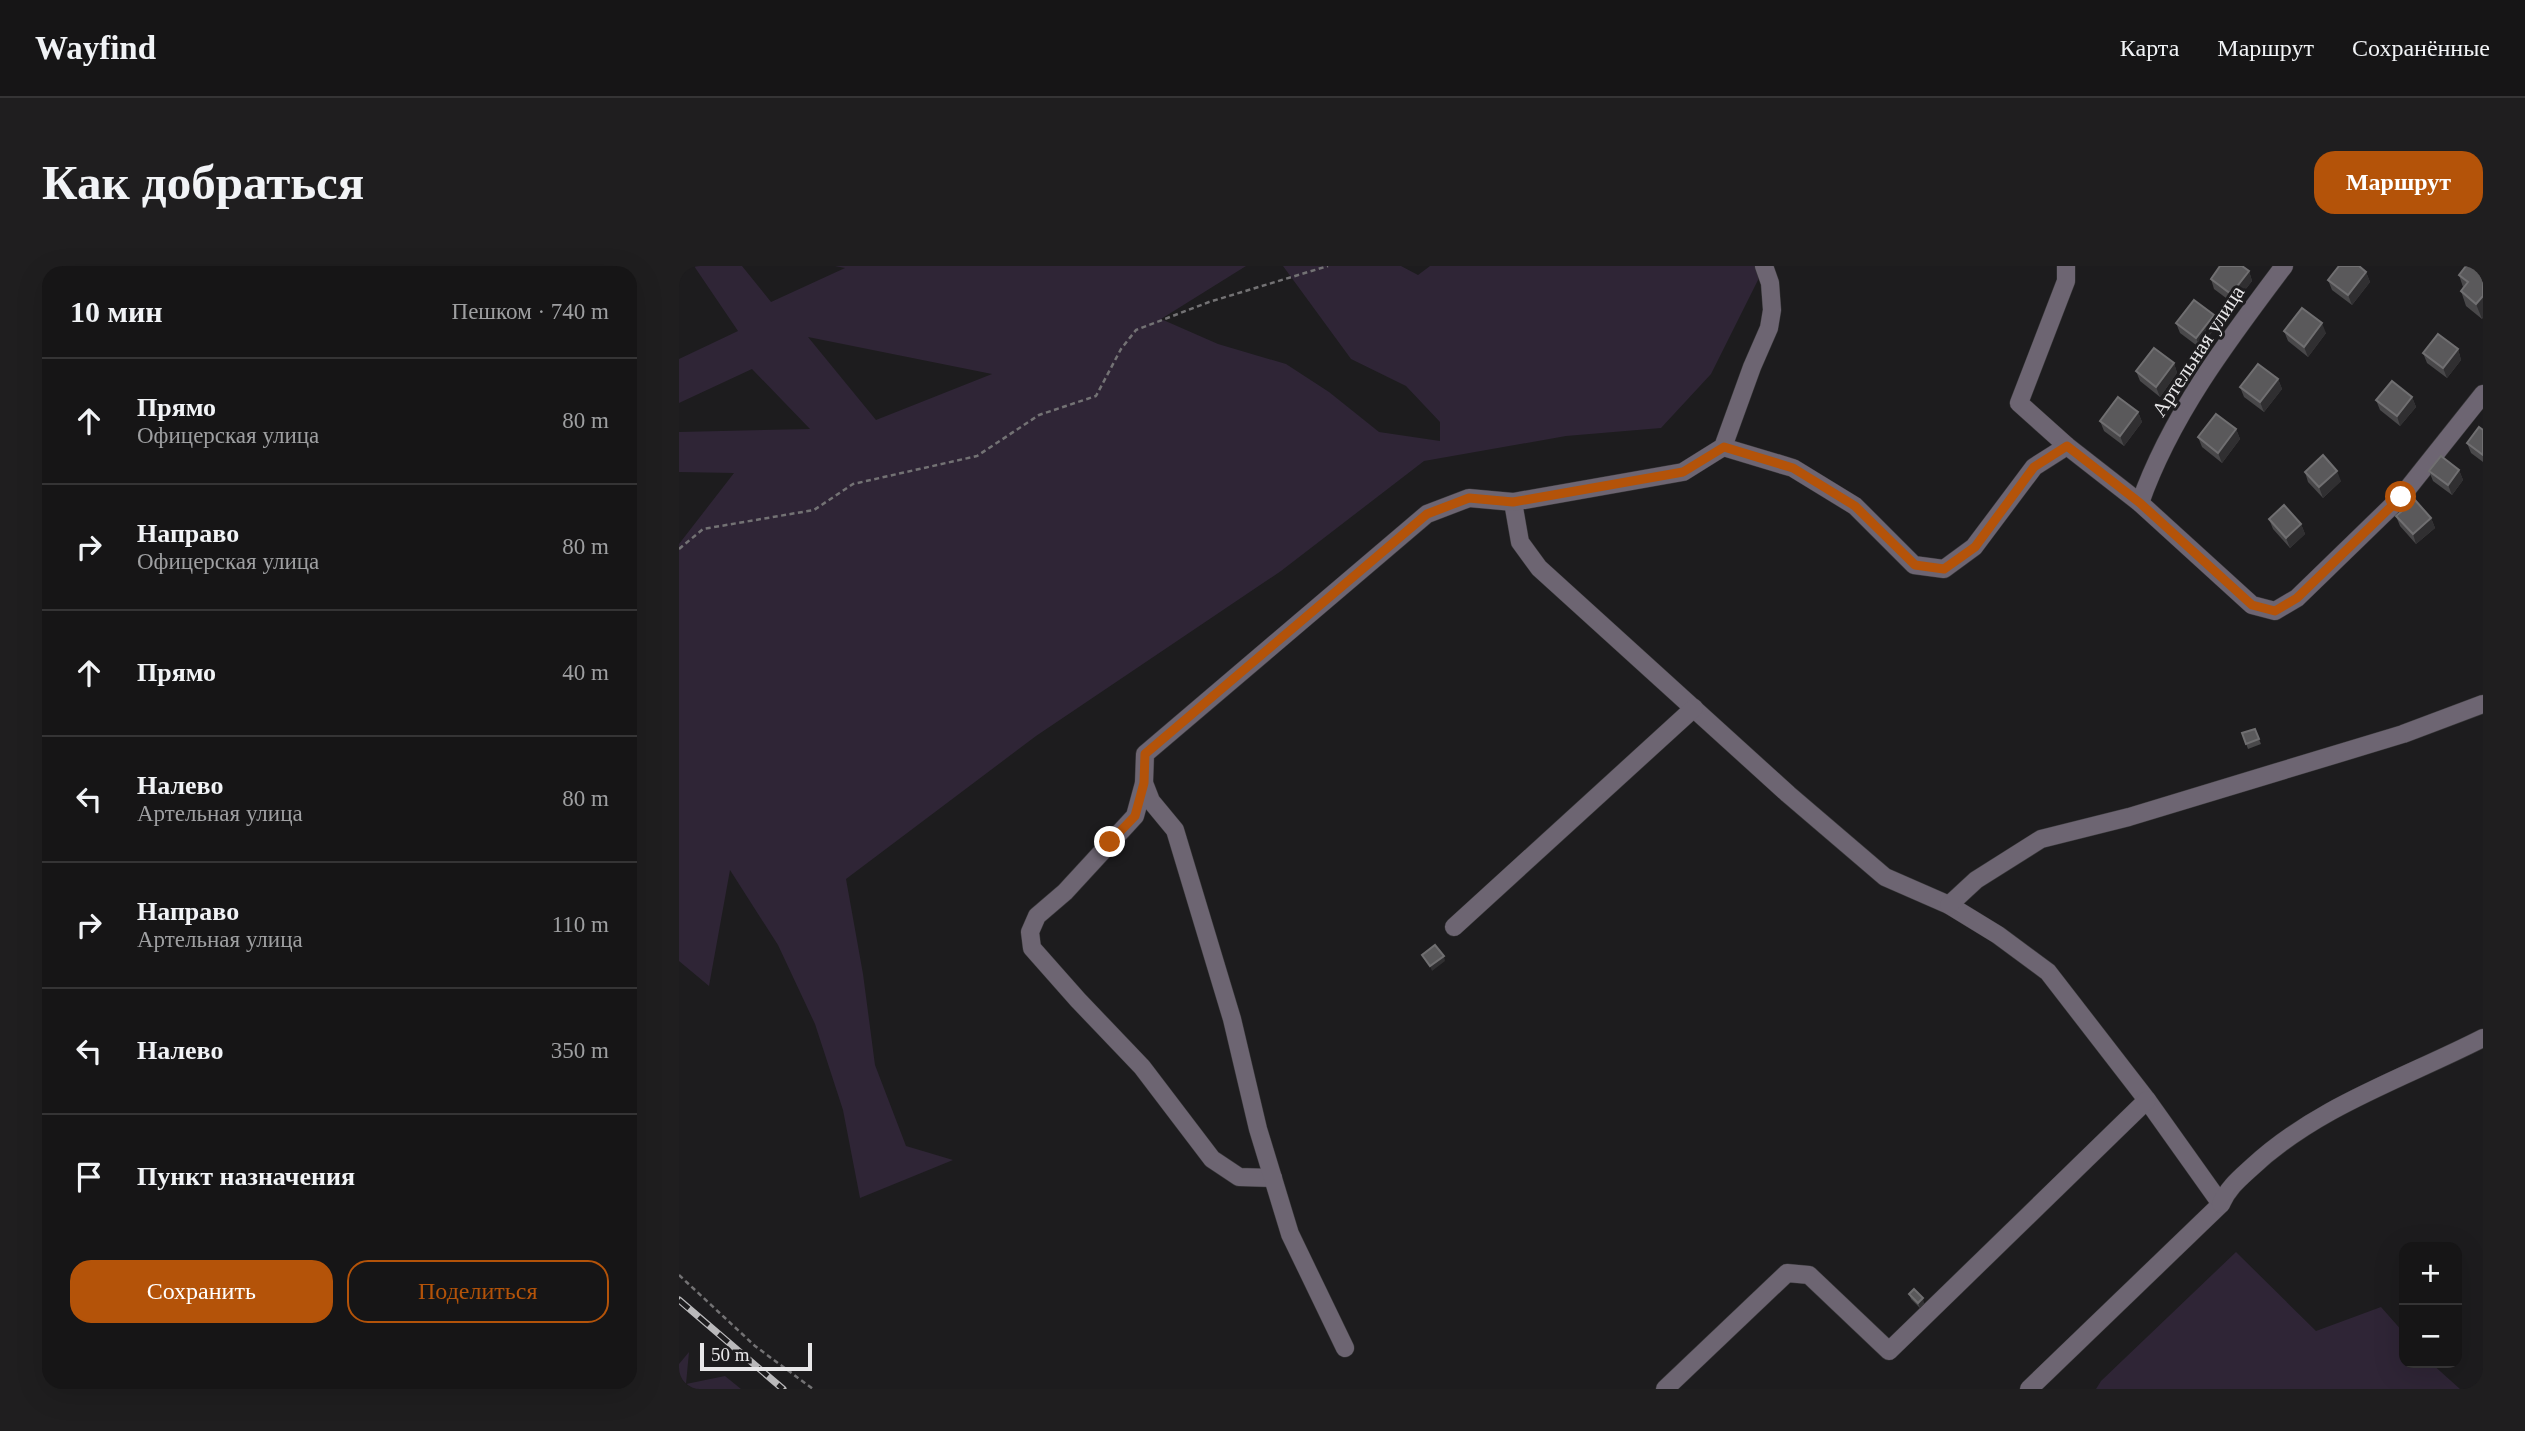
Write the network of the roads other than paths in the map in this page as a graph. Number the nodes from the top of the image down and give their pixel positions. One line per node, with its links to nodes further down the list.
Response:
1 (1764, 266): 6 (street)
2 (2066, 266): 5 (street)
3 (2284, 266): 8 (street, Артельная улица)
4 (2483, 394): 8 (street)
5 (2067, 446): 6 (street); 8 (street)
6 (1724, 447): 7 (street)
7 (1513, 502): 10 (street); 11 (street)
8 (2140, 503)
9 (2483, 704): 12 (street)
10 (1694, 708): 12 (street); 13 (street)
11 (1144, 783): 16 (street); 16 (street)
12 (1949, 905): 15 (street)
13 (1454, 927)
14 (2483, 1038): 17 (street)
15 (2147, 1100): 17 (street); 19 (street)
16 (1273, 1178): 18 (street)
17 (2221, 1204): 20 (street)
18 (1345, 1348)
19 (1665, 1389)
20 (2029, 1389)

